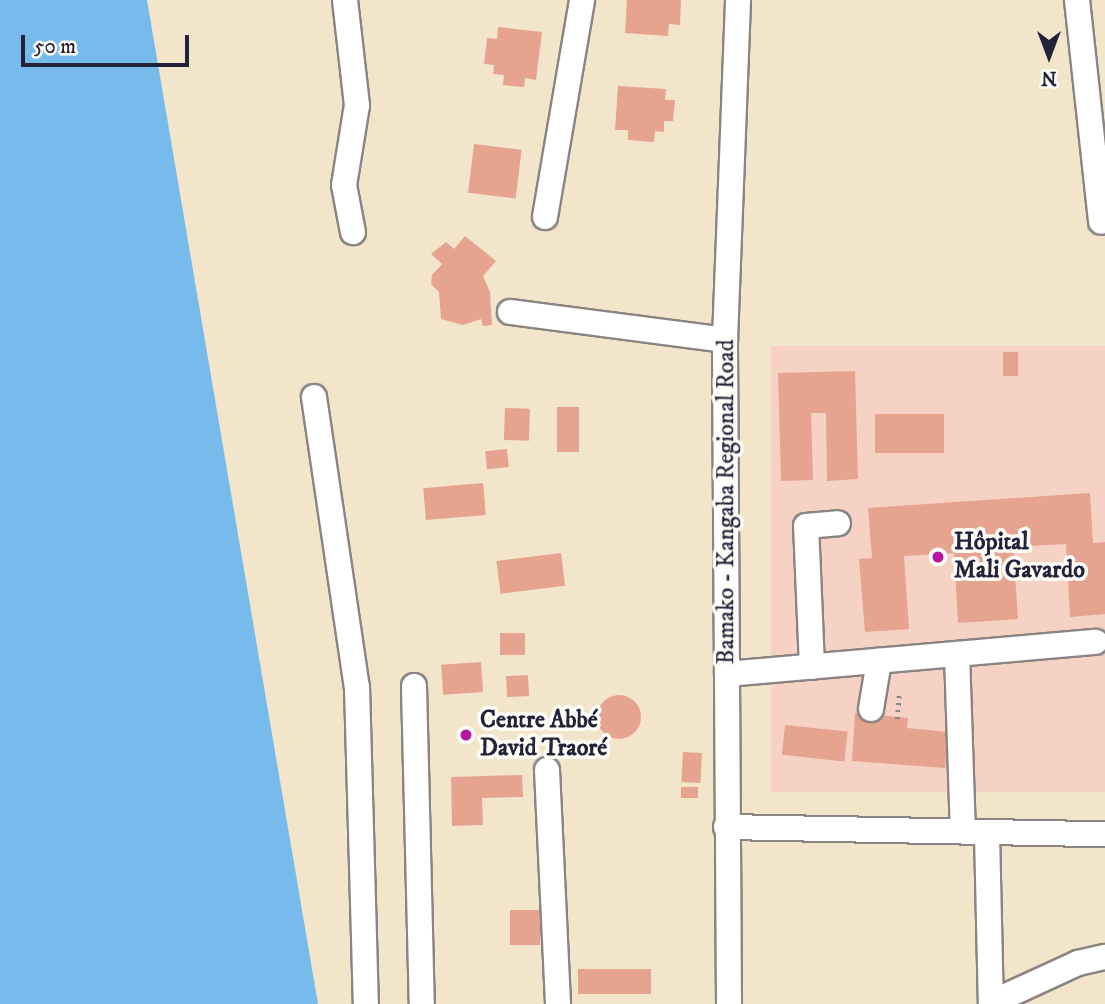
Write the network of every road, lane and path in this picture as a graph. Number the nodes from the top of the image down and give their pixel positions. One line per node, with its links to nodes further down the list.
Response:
1 (345, 0): 7 (street)
2 (582, 0): 5 (street)
3 (738, 0): 9 (street, Bamako - Kangaba Regional Road)
4 (1077, 0): 6 (street)
5 (545, 217)
6 (1101, 222)
7 (353, 232)
8 (510, 312): 9 (street)
9 (725, 340): 16 (street, Bamako - Kangaba Regional Road)
10 (314, 397): 24 (street)
11 (838, 523): 15 (street)
12 (1096, 642): 13 (street)
13 (957, 654): 14 (street); 21 (street)
14 (879, 661): 15 (street); 18 (street)
15 (813, 667): 16 (street)
16 (727, 674): 20 (street, Bamako - Kangaba Regional Road)
17 (414, 686): 25 (street)
18 (871, 709)
19 (547, 770): 26 (street)
20 (726, 827): 21 (street); 27 (street, Bamako - Kangaba Regional Road)
21 (975, 832): 22 (street); 28 (street)
22 (1105, 834)
23 (1105, 957): 28 (street)
24 (366, 1004)
25 (422, 1004)
26 (558, 1004)
27 (729, 1004)
28 (991, 1004)

